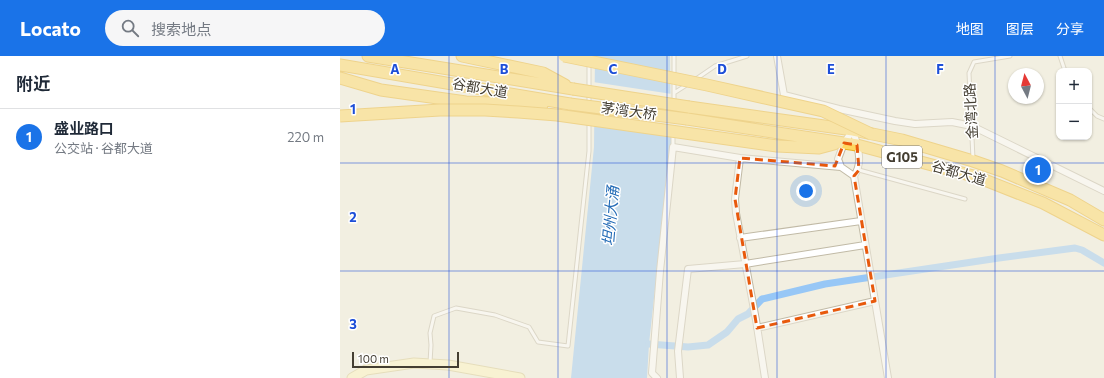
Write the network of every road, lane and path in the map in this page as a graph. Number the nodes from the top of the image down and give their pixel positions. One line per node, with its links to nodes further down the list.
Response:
1 (368, 56): 16 (highway, 谷都大道 / G105)
2 (462, 56): 10 (highway)
3 (564, 56): 28 (highway, bridge)
4 (588, 56): 47 (lane)
5 (674, 56): 17 (lane)
6 (747, 56): 17 (lane)
7 (778, 56): 25 (street)
8 (1010, 56): 25 (lane, 金湾北路)
9 (1060, 56): 12 (lane)
10 (489, 59): 16 (highway)
11 (340, 65): 18 (highway, 谷都大道 / G105)
12 (1064, 68)
13 (340, 78): 14 (highway)
14 (358, 84): 15 (highway); 18 (highway)
15 (340, 89)
16 (573, 89): 19 (highway, 茅湾大桥 / G105, bridge)
17 (674, 93): 24 (lane)
18 (570, 104): 22 (highway, 茅湾大桥 / G105, bridge)
19 (689, 107): 26 (highway, 谷都大道 / G105)
20 (1092, 111): 23 (lane)
21 (340, 116): 29 (highway, bridge)
22 (687, 119): 29 (highway, 谷都大道 / G105)
23 (1104, 119)
24 (673, 123)
25 (972, 126): 33 (lane, 金湾北路); 37 (street)
26 (853, 130): 28 (highway, 谷都大道 / G105); 29 (street); 30 (street)
27 (673, 131): 31 (lane)
28 (871, 134): 33 (highway, 谷都大道 / G105)
29 (841, 143): 30 (highway, 谷都大道 / G105); 34 (street)
30 (857, 145): 35 (street); 41 (highway, 谷都大道 / G105)
31 (673, 147): 32 (street); 50 (street)
32 (740, 158): 34 (street); 42 (street)
33 (974, 160): 40 (highway, 谷都大道 / G105)
34 (841, 167): 36 (street)
35 (859, 170): 36 (street); 38 (lane)
36 (854, 176): 39 (street)
37 (1104, 191)
38 (965, 199)
39 (861, 220): 42 (street); 43 (street)
40 (1104, 220)
41 (1104, 235)
42 (740, 238): 44 (street)
43 (865, 245): 44 (street); 45 (street)
44 (745, 264): 46 (street); 51 (street)
45 (875, 301): 46 (street); 53 (street)
46 (757, 328): 52 (street)
47 (430, 364): 48 (street); 49 (street)
48 (352, 378)
49 (520, 378)
50 (657, 378)
51 (680, 378)
52 (765, 378)
53 (888, 378)

